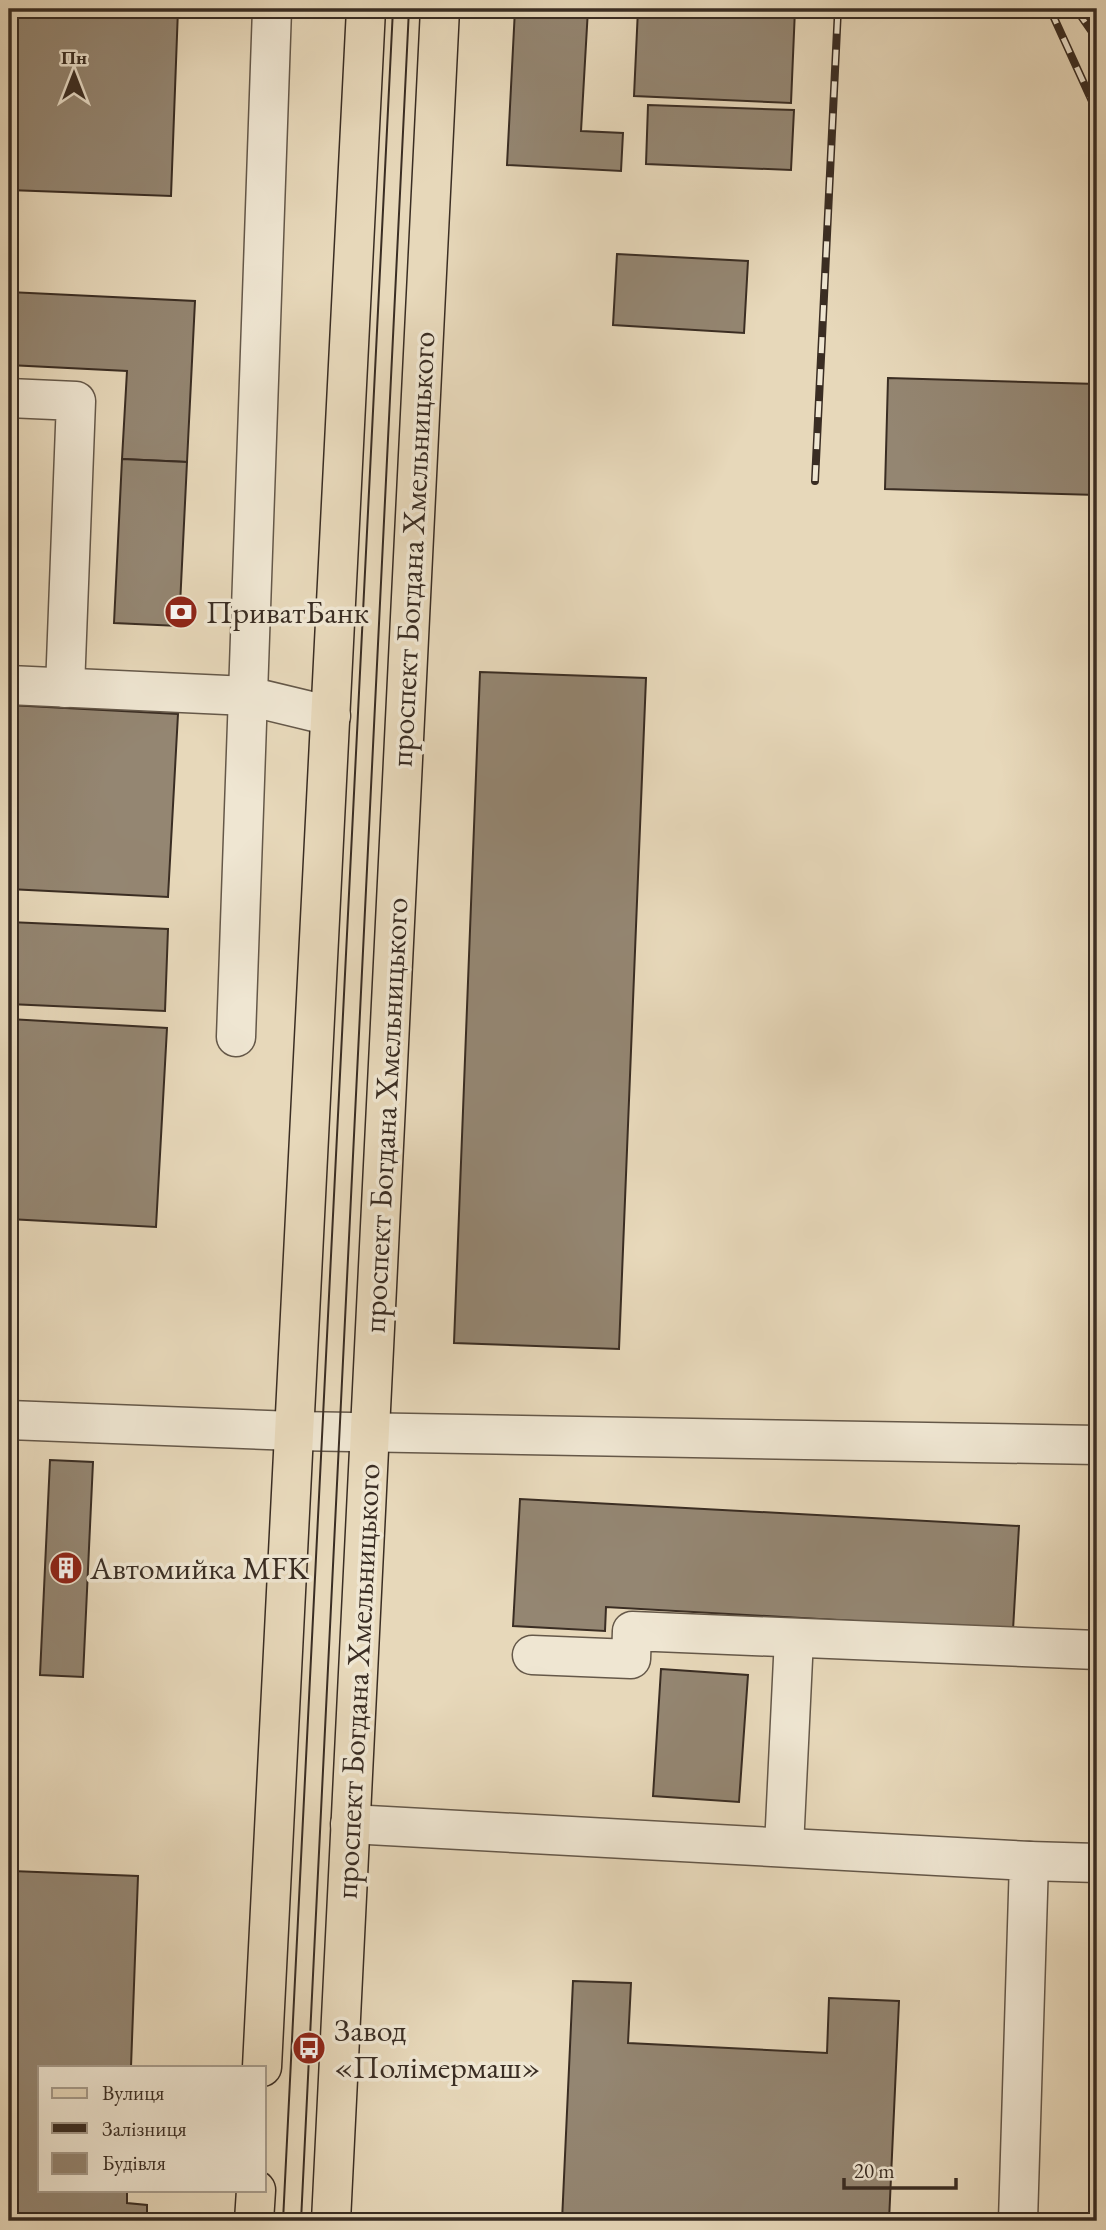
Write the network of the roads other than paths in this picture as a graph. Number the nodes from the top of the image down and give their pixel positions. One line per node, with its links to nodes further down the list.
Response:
1 (272, 9): 7 (lane)
2 (366, 9): 8 (main road)
3 (440, 9): 12 (main road, проспект Богдана Хмельницького)
4 (9, 398): 6 (lane)
5 (9, 685): 6 (lane)
6 (65, 688): 7 (lane)
7 (248, 696): 8 (lane); 9 (lane)
8 (331, 716): 11 (main road)
9 (236, 1037)
10 (9, 1420): 11 (lane)
11 (294, 1431): 12 (lane); 21 (main road)
12 (370, 1433): 13 (lane); 17 (main road, проспект Богдана Хмельницького)
13 (1097, 1445)
14 (793, 1638): 15 (lane); 16 (lane); 18 (lane)
15 (1097, 1650)
16 (532, 1655)
17 (350, 1824): 18 (lane); 24 (main road, проспект Богдана Хмельницького)
18 (785, 1847): 19 (lane)
19 (1029, 1861): 20 (lane); 25 (lane)
20 (1097, 1863)
21 (262, 2066)
22 (256, 2192): 23 (main road)
23 (254, 2221)
24 (331, 2221)
25 (1018, 2221)

